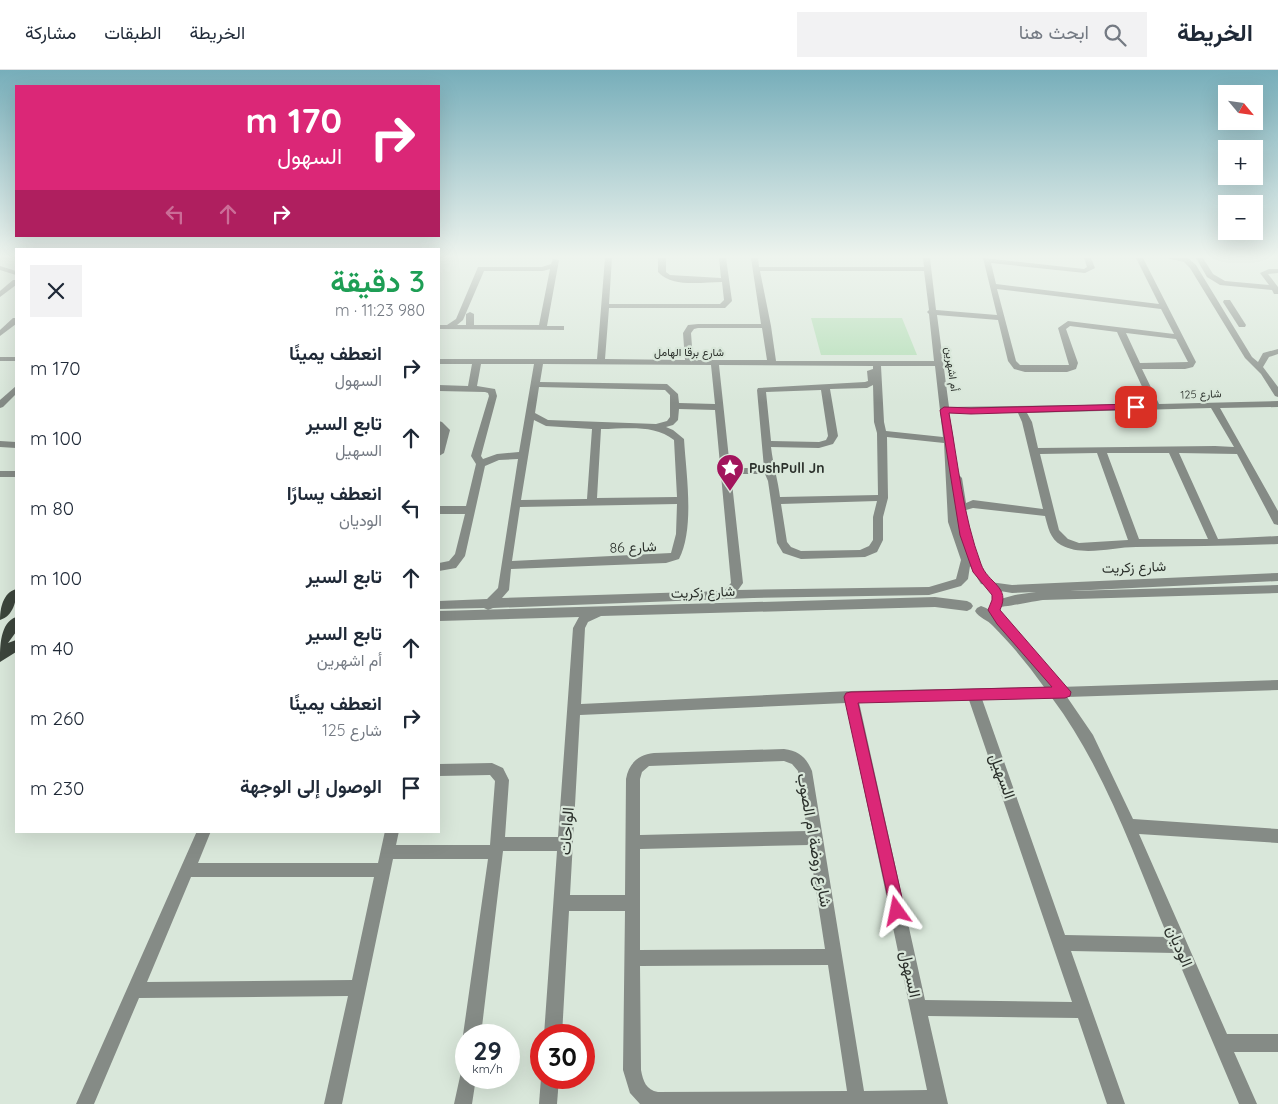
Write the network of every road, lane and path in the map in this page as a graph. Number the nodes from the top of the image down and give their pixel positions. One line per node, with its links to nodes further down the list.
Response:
1 (465, 306): 17 (street)
2 (547, 306): 19 (street)
3 (606, 306): 28 (street)
4 (635, 306): 5 (street)
5 (721, 306)
6 (763, 306): 16 (street)
7 (931, 306): 11 (street, أم اشهرين)
8 (998, 306): 13 (street)
9 (1164, 306): 23 (street)
10 (1225, 307): 15 (street); 35 (street)
11 (932, 312): 13 (street); 33 (street, أم اشهرين)
12 (470, 314): 18 (street)
13 (1001, 318): 21 (street)
14 (15, 321): 22 (street)
15 (1242, 325)
16 (767, 326): 29 (street); 31 (street)
17 (443, 327): 18 (street)
18 (471, 328): 19 (street)
19 (543, 328): 20 (street)
20 (561, 328)
21 (1120, 329): 23 (street); 34 (street)
22 (0, 334)
23 (1180, 337): 34 (street)
24 (1278, 351): 35 (street)
25 (440, 361): 26 (street, شارع برقا الهامل)
26 (477, 361): 27 (street, شارع برقا الهامل); 38 (street)
27 (539, 362): 28 (street, شارع برقا الهامل); 36 (street)
28 (601, 362): 29 (street, شارع برقا الهامل)
29 (689, 363): 30 (street, شارع برقا الهامل)
30 (715, 363): 31 (street, شارع برقا الهامل); 47 (street)
31 (772, 364): 32 (street, شارع برقا الهامل)
32 (874, 364): 33 (street, شارع برقا الهامل); 39 (street); 54 (street)
33 (938, 364): 48 (street, أم اشهرين)
34 (1137, 366): 46 (street)
35 (1258, 366): 41 (street)
36 (535, 384): 45 (street); 50 (street)
37 (440, 388): 38 (street)
38 (472, 388): 65 (street)
39 (824, 388): 56 (street); 56 (street)
40 (15, 390): 43 (street)
41 (1278, 394)
42 (1278, 404): 44 (street, شارع 125)
43 (0, 405)
44 (1213, 405): 46 (street, شارع 125); 63 (street)
45 (674, 406): 47 (street); 53 (street)
46 (1155, 406): 49 (street, شارع 125)
47 (720, 407): 66 (street)
48 (944, 410): 49 (street, شارع 125); 57 (street, أم اشهرين)
49 (1021, 410): 62 (street)
50 (532, 415): 52 (street); 64 (street)
51 (440, 425): 59 (street)
52 (597, 426): 53 (street); 73 (street)
53 (656, 427): 71 (street, شارع 86)
54 (878, 437): 57 (street); 74 (street)
55 (0, 444): 58 (street)
56 (766, 444): 67 (street)
57 (949, 444): 70 (street, أم اشهرين); 85 (street, أم اشهرين)
58 (15, 445)
59 (440, 449)
60 (1101, 450): 61 (street); 62 (street); 83 (street)
61 (1173, 450): 63 (street); 84 (street)
62 (1034, 451): 80 (street)
63 (1240, 451): 81 (street)
64 (524, 455): 65 (street); 75 (street)
65 (481, 464): 79 (street)
66 (726, 471): 67 (street); 90 (street)
67 (770, 471): 72 (street)
68 (15, 474): 69 (street)
69 (2, 476)
70 (959, 497): 76 (street); 77 (street, أم اشهرين)
71 (681, 500): 73 (street); 86 (street, شارع 86)
72 (776, 501): 74 (street); 74 (street)
73 (592, 502): 75 (street)
74 (878, 503)
75 (516, 504): 86 (street)
76 (973, 504): 77 (street); 80 (street)
77 (961, 508): 85 (street, أم اشهرين)
78 (440, 510): 79 (street)
79 (470, 510): 87 (street)
80 (1049, 512): 83 (street)
81 (1278, 521)
82 (1278, 540): 84 (street)
83 (1135, 543): 84 (street)
84 (1215, 543)
85 (966, 549): 89 (street, أم اشهرين); 91 (street, أم اشهرين)
86 (506, 565): 93 (street)
87 (440, 567)
88 (1278, 577): 91 (street, شارع زكريت)
89 (959, 581): 91 (street); 94 (street, شارع زكريت); 100 (street)
90 (737, 583): 94 (street); 95 (street)
91 (988, 584): 101 (street)
92 (1278, 589): 101 (street, شارع زكريت)
93 (503, 590): 97 (street); 99 (street)
94 (753, 594): 95 (street, شارع زكريت)
95 (726, 595): 97 (street, شارع زكريت)
96 (15, 597): 105 (main road)
97 (517, 604): 99 (street, شارع زكريت)
98 (440, 605): 99 (street, شارع زكريت)
99 (488, 605)
100 (967, 606): 101 (street); 102 (street, شارع زكريت)
101 (991, 607): 111 (street, الوديان)
102 (601, 611): 103 (street, شارع زكريت); 106 (street)
103 (559, 612): 104 (street, شارع زكريت); 106 (street)
104 (440, 616)
105 (8, 620): 107 (main road)
106 (579, 628): 114 (street, الواحات)
107 (0, 644)
108 (15, 646): 109 (main road)
109 (0, 656)
110 (1278, 684): 111 (street)
111 (1060, 692): 112 (street); 116 (street, الوديان)
112 (974, 695): 113 (street); 129 (street, السهيل)
113 (851, 697): 114 (street); 135 (street, السهول)
114 (574, 710): 122 (street, الواحات)
115 (440, 770): 123 (street)
116 (1129, 826): 119 (street); 130 (street, الوديان)
117 (203, 833): 125 (street)
118 (392, 833): 124 (street)
119 (1278, 836)
120 (815, 838): 121 (street); 121 (street, شارع روضة ام الصوب); 131 (street, شارع روضة ام الصوب)
121 (632, 842): 128 (street, شارع روضة ام الصوب)
122 (565, 844): 123 (street); 127 (street, الواحات)
123 (497, 848): 124 (street); 137 (street)
124 (388, 852): 126 (street)
125 (187, 870): 126 (street); 134 (street)
126 (384, 870): 133 (street)
127 (562, 903): 128 (street); 138 (street, الواحات)
128 (632, 903): 132 (street, شارع روضة ام الصوب)
129 (1061, 943): 130 (street); 136 (street, السهيل)
130 (1180, 945): 139 (street, الوديان)
131 (834, 957): 132 (street); 143 (street, شارع روضة ام الصوب)
132 (632, 958): 143 (street, شارع روضة ام الصوب)
133 (357, 988): 134 (street); 146 (street)
134 (135, 990): 145 (street)
135 (918, 1008): 136 (street); 144 (street, السهول)
136 (1084, 1010): 149 (street, السهيل)
137 (473, 1024)
138 (554, 1024)
139 (1222, 1043): 140 (street); 150 (street, الوديان)
140 (1278, 1043)
141 (465, 1089): 147 (street)
142 (549, 1089): 148 (street)
143 (857, 1100): 144 (street, شارع روضة ام الصوب)
144 (939, 1102)
145 (85, 1104)
146 (333, 1104)
147 (463, 1104)
148 (548, 1104)
149 (1116, 1104)
150 (1248, 1104)

